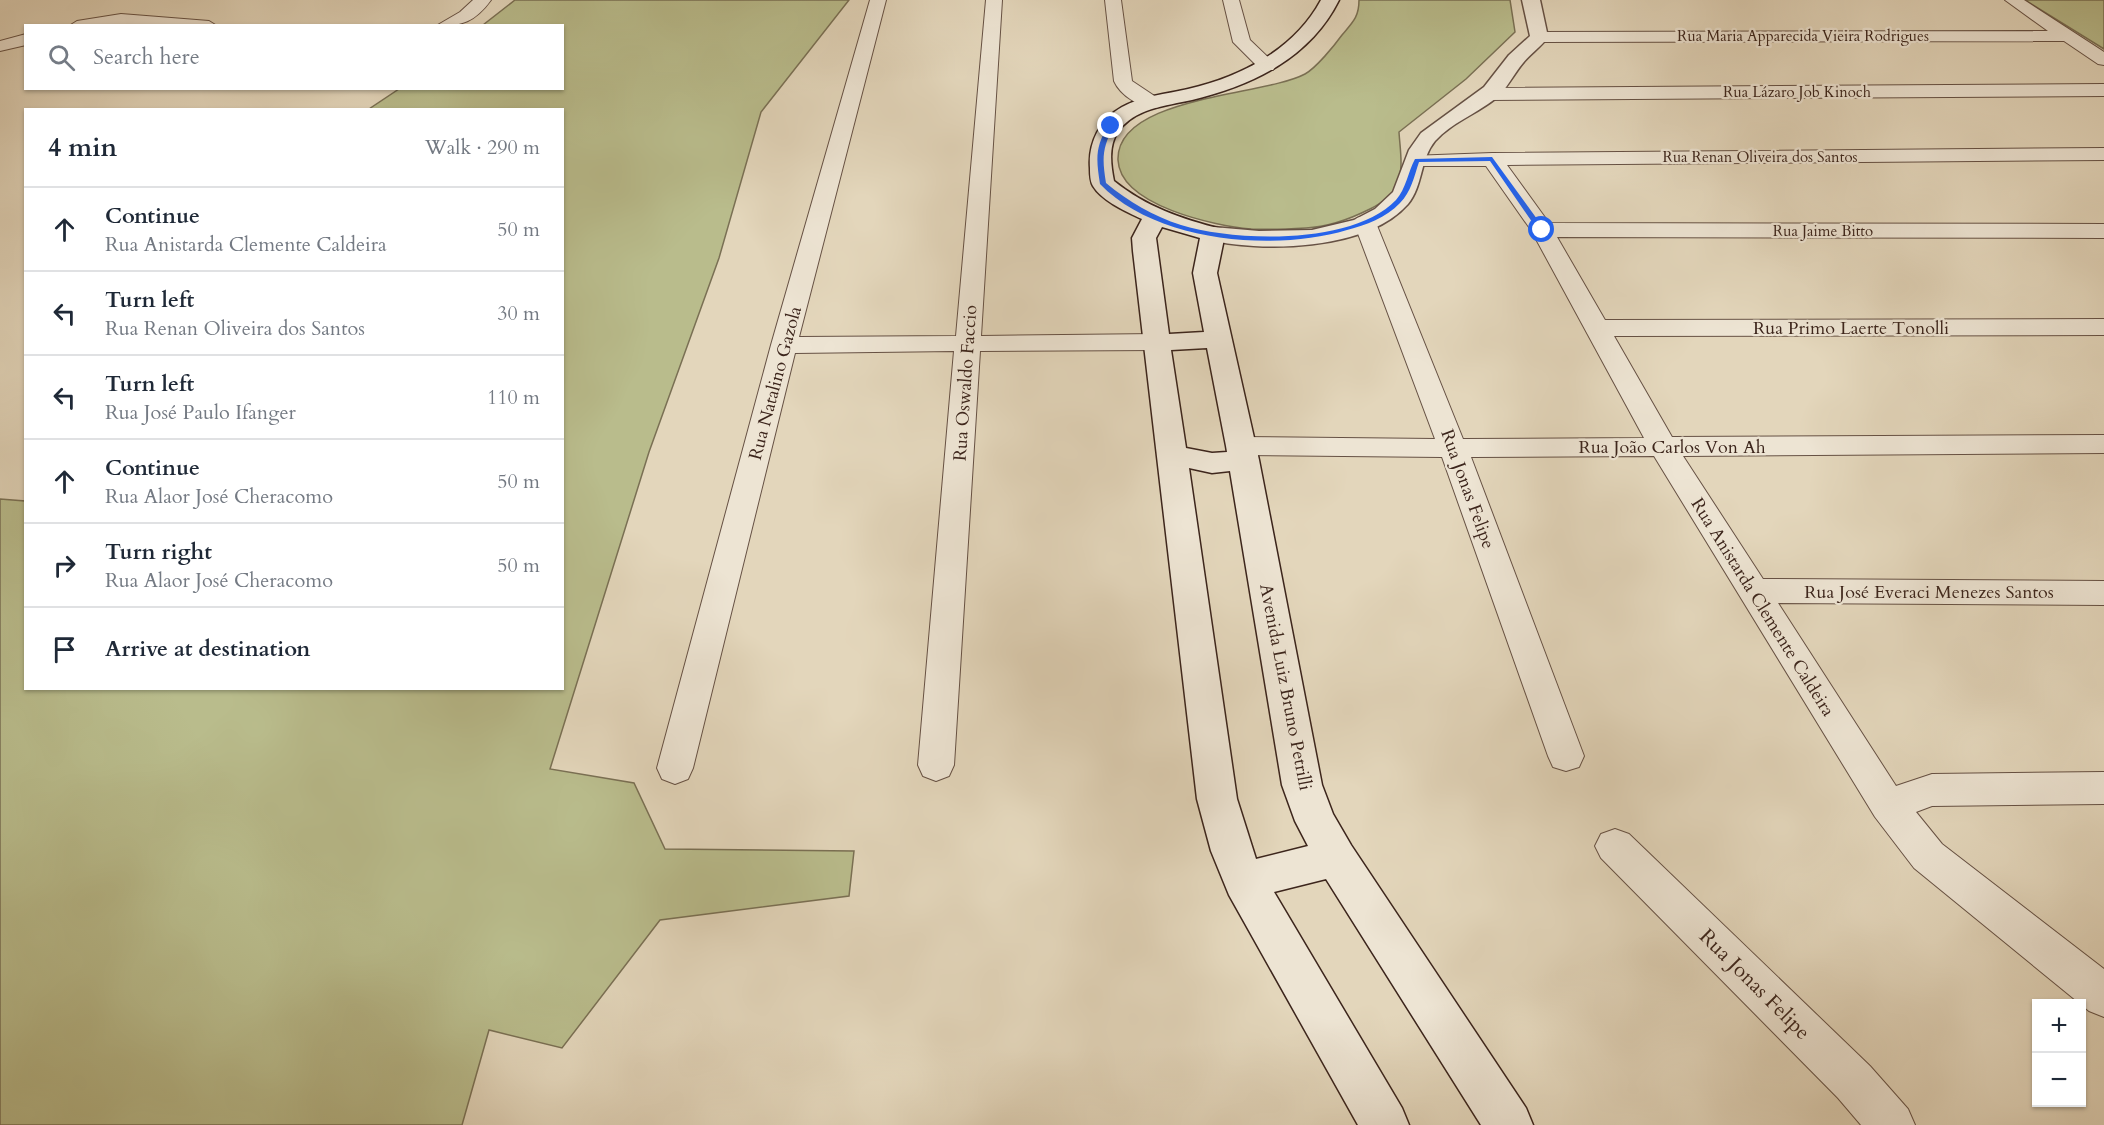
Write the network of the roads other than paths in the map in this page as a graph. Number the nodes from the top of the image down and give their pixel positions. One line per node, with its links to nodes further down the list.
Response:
1 (483, 0): 11 (street)
2 (878, 0): 34 (street, Rua Natalino Gazola)
3 (994, 0): 33 (street, Rua Oswaldo Faccio)
4 (1113, 0): 20 (street)
5 (1231, 0): 17 (street)
6 (1330, 0): 17 (main road)
7 (1531, 0): 13 (main road)
8 (2013, 0): 12 (street)
9 (90, 24): 10 (street)
10 (184, 24)
11 (448, 24)
12 (2068, 36): 13 (street, Rua Maria Apparecida Vieira Rodrigues); 16 (street)
13 (1539, 37): 19 (main road)
14 (24, 40): 15 (street)
15 (0, 46)
16 (2104, 60)
17 (1267, 66): 20 (main road)
18 (2104, 90): 19 (street, Rua Lázaro Job Kinoch)
19 (1489, 94): 23 (main road)
20 (1152, 103): 24 (main road)
21 (2104, 154): 22 (street, Rua Renan Oliveira dos Santos)
22 (1492, 159): 23 (street, Rua Renan Oliveira dos Santos); 26 (street, Rua Anistarda Clemente Caldeira)
23 (1417, 160): 25 (main road)
24 (1155, 217): 28 (main road); 32 (main road)
25 (1365, 223): 28 (main road); 37 (street, Rua Jonas Felipe)
26 (1542, 230): 27 (street, Rua Jaime Bitto); 30 (street, Rua Anistarda Clemente Caldeira)
27 (2104, 231)
28 (1213, 234): 31 (main road, Avenida Luiz Bruno Petrilli)
29 (2104, 327): 30 (street, Rua Primo Laerte Tonolli)
30 (1598, 328): 36 (street, Rua Anistarda Clemente Caldeira)
31 (1219, 340): 32 (main road); 38 (main road, Avenida Luiz Bruno Petrilli)
32 (1157, 342): 33 (street); 39 (main road)
33 (968, 344): 34 (street); 43 (street, Rua Oswaldo Faccio)
34 (784, 345): 44 (street, Rua Natalino Gazola)
35 (2104, 444): 36 (street, Rua João Carlos Von Ah)
36 (1663, 447): 37 (street, Rua João Carlos Von Ah); 40 (street, Rua Anistarda Clemente Caldeira)
37 (1453, 448): 38 (street, Rua João Carlos Von Ah); 42 (street, Rua Jonas Felipe)
38 (1242, 453): 39 (main road); 48 (main road, Avenida Luiz Bruno Petrilli)
39 (1172, 455): 49 (main road)
40 (1754, 591): 41 (street, Rua José Everaci Menezes Santos); 46 (street, Rua Anistarda Clemente Caldeira)
41 (2104, 593)
42 (1566, 756)
43 (936, 765)
44 (675, 768)
45 (2104, 788): 46 (street)
46 (1888, 805): 50 (street, Rua Anistarda Clemente Caldeira)
47 (1615, 846): 53 (street, Rua Jonas Felipe)
48 (1336, 858): 49 (main road); 52 (main road, Avenida Luiz Bruno Petrilli)
49 (1244, 881): 51 (main road)
50 (2104, 996)
51 (1385, 1125)
52 (1509, 1125)
53 (1892, 1125)

